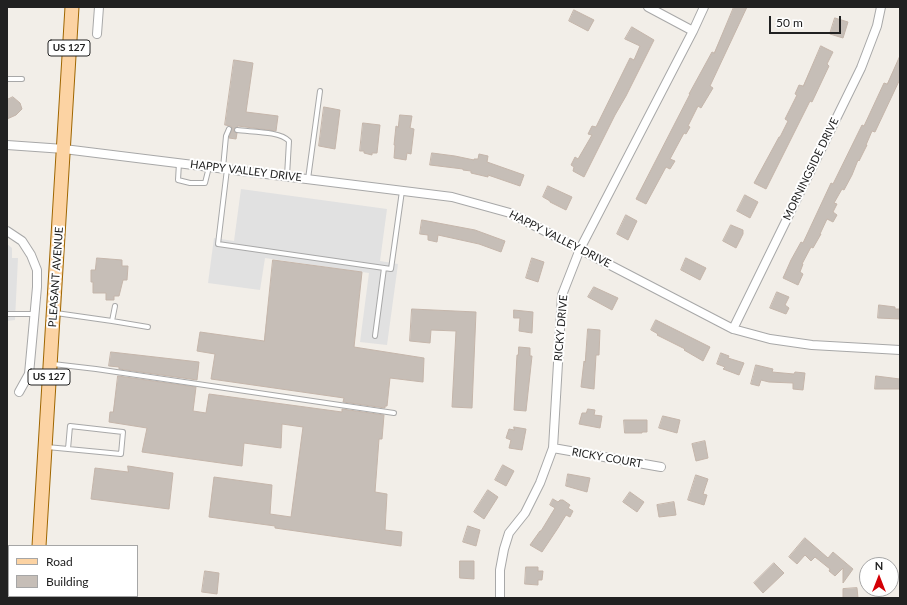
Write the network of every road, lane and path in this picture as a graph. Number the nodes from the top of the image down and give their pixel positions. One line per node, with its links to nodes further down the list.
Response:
1 (72, 7): 14 (main road, PLEASANT AVENUE / US 127)
2 (98, 7): 7 (street)
3 (648, 7): 6 (street)
4 (704, 7): 6 (street, RICKY DRIVE)
5 (881, 7): 30 (street, MORNINGSIDE DRIVE)
6 (693, 31): 22 (street, RICKY DRIVE)
7 (97, 34)
8 (7, 79): 9 (lane)
9 (22, 79)
10 (320, 92): 19 (lane)
11 (229, 129): 17 (lane)
12 (237, 130): 18 (lane)
13 (7, 145): 14 (street, HAPPY VALLEY DRIVE)
14 (64, 149): 15 (street, HAPPY VALLEY DRIVE); 25 (main road, PLEASANT AVENUE / US 127)
15 (179, 163): 16 (street, HAPPY VALLEY DRIVE); 16 (lane)
16 (209, 167): 17 (street, HAPPY VALLEY DRIVE)
17 (225, 169): 18 (street, HAPPY VALLEY DRIVE); 23 (lane)
18 (287, 176): 19 (street, HAPPY VALLEY DRIVE)
19 (308, 179): 20 (street, HAPPY VALLEY DRIVE)
20 (402, 191): 22 (street, HAPPY VALLEY DRIVE); 23 (lane)
21 (8, 234): 27 (street)
22 (580, 249): 30 (street, HAPPY VALLEY DRIVE); 37 (street, RICKY DRIVE)
23 (384, 268): 31 (lane)
24 (115, 306): 28 (lane)
25 (54, 312): 28 (lane); 33 (main road, PLEASANT AVENUE / US 127)
26 (7, 314): 27 (lane)
27 (34, 314): 34 (street)
28 (112, 321): 29 (lane)
29 (148, 327)
30 (733, 328): 32 (street, HAPPY VALLEY DRIVE)
31 (375, 336)
32 (900, 350)
33 (50, 363): 35 (lane); 36 (main road, PLEASANT AVENUE / US 127)
34 (19, 392)
35 (394, 413)
36 (45, 446): 38 (lane); 40 (main road, PLEASANT AVENUE / US 127)
37 (553, 448): 39 (street, RICKY COURT); 41 (street, RICKY DRIVE)
38 (68, 449): 38 (lane)
39 (661, 468)
40 (39, 545)
41 (500, 598)

